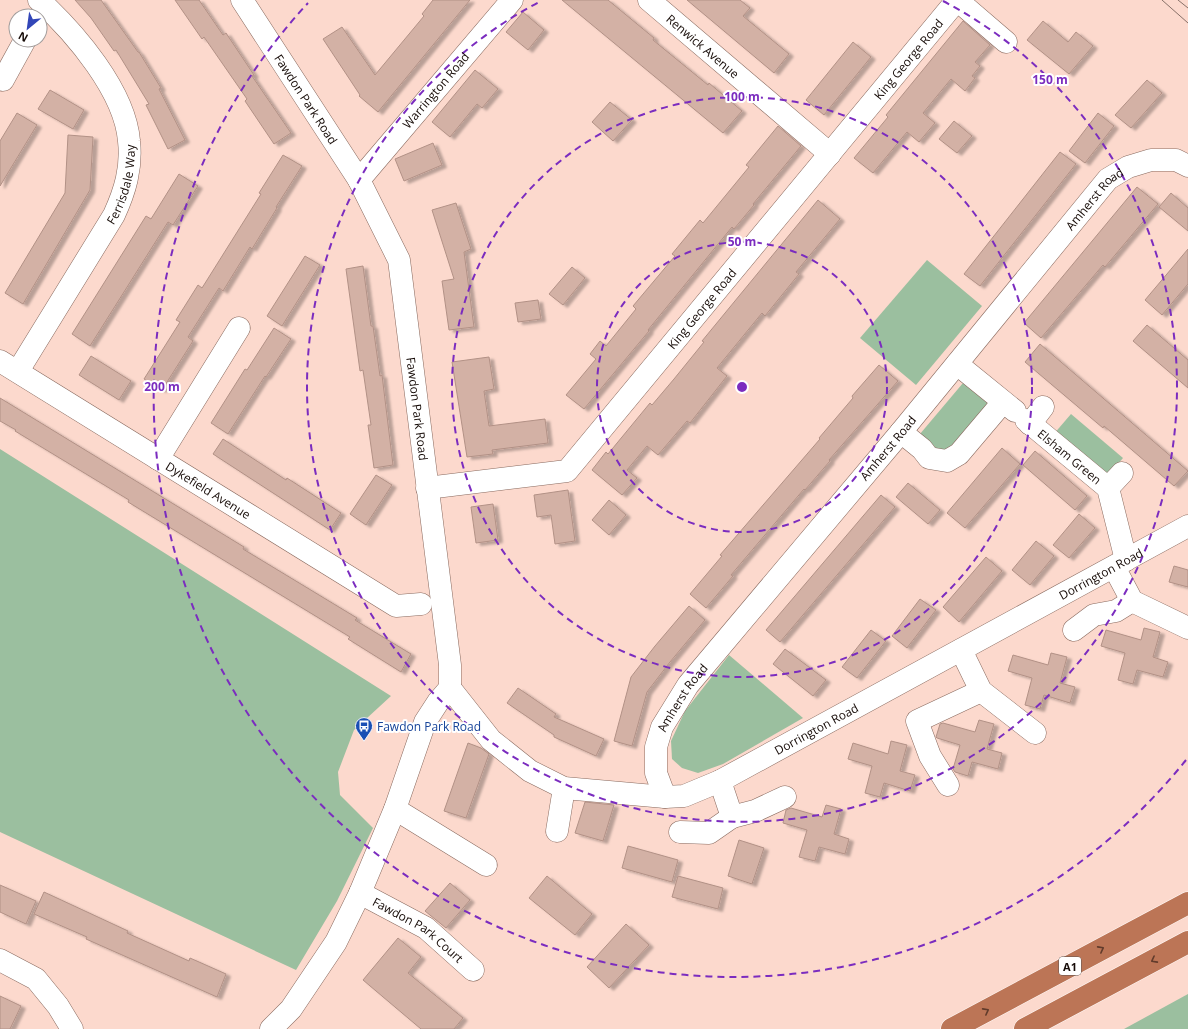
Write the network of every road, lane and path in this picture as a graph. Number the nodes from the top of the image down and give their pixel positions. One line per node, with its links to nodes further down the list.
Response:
1 (242, 0): 11 (street, Fawdon Park Road)
2 (512, 0): 11 (street, Warrington Road)
3 (649, 0): 9 (street, Renwick Avenue)
4 (957, 0): 6 (street); 9 (street, King George Road)
5 (41, 7): 14 (street, Ferrisdale Way)
6 (1006, 42)
7 (21, 48): 8 (street)
8 (3, 80)
9 (830, 154): 18 (street, King George Road)
10 (1188, 166): 13 (street, Amherst Road)
11 (358, 180): 18 (street, Fawdon Park Road)
12 (239, 328): 17 (street)
13 (957, 364): 15 (street, Elsham Green); 16 (street, Amherst Road)
14 (9, 366): 17 (street, Dykefield Avenue)
15 (1024, 413): 16 (street); 20 (street, Elsham Green)
16 (901, 432): 32 (street, Amherst Road)
17 (158, 459): 22 (street, Dykefield Avenue)
18 (427, 488): 26 (street, Fawdon Park Road)
19 (1188, 526): 20 (street, Dorrington Road)
20 (1120, 564): 21 (street, Elsham Green); 25 (street, Dorrington Road)
21 (1132, 601): 23 (street); 24 (street)
22 (421, 604)
23 (1188, 628)
24 (1074, 630)
25 (961, 650): 27 (street); 29 (street, Dorrington Road)
26 (450, 688): 31 (street, Dorrington Road); 34 (street)
27 (980, 691): 28 (street); 30 (street)
28 (1035, 732)
29 (720, 781): 32 (street, Dorrington Road); 35 (street)
30 (948, 786)
31 (564, 788): 32 (street, Dorrington Road); 36 (street)
32 (665, 797)
33 (785, 797): 35 (street)
34 (395, 809): 38 (street); 39 (street)
35 (732, 817): 37 (street)
36 (557, 830)
37 (680, 832)
38 (486, 865)
39 (360, 893): 43 (street, Fawdon Park Court); 45 (street)
40 (1188, 903): 46 (highway, A1, one-way to 40)
41 (1188, 942): 47 (highway, one-way to 47)
42 (0, 960): 44 (street)
43 (473, 970)
44 (72, 1029)
45 (270, 1029)
46 (952, 1029)
47 (1025, 1029)

